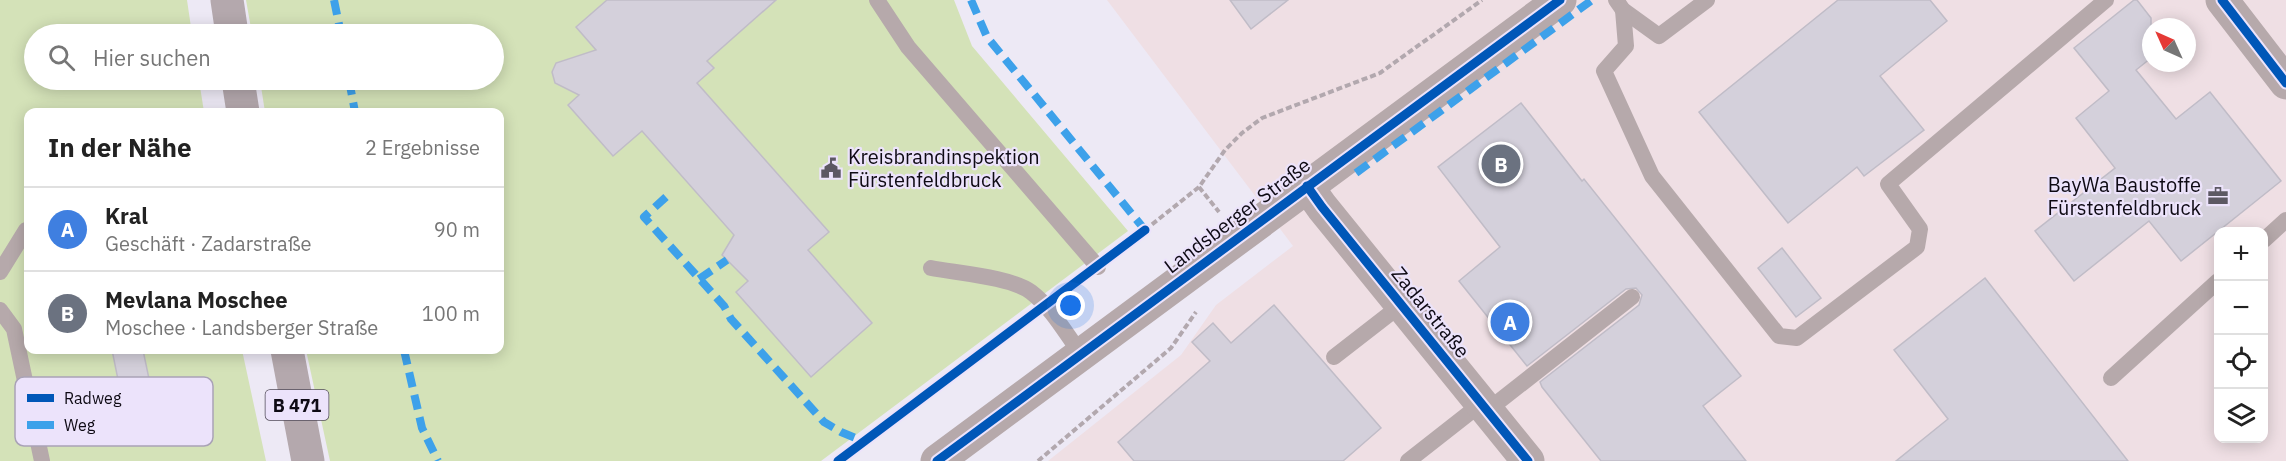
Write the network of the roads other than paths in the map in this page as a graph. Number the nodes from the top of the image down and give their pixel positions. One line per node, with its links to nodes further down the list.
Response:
1 (227, 0): 8 (highway)
2 (877, 0): 16 (lane)
3 (1560, 0): 12 (street, Landsberger Straße)
4 (1707, 0): 7 (lane)
5 (2106, 0): 7 (lane)
6 (2222, 0): 9 (street)
7 (1620, 5)
8 (231, 24)
9 (2286, 83)
10 (240, 90): 11 (highway)
11 (242, 108)
12 (1307, 186): 21 (street, Zadarstraße); 24 (street, Landsberger Straße)
13 (2286, 220): 15 (lane)
14 (24, 233): 18 (lane)
15 (2268, 236)
16 (1098, 267)
17 (931, 268): 24 (lane)
18 (0, 272)
19 (2214, 285): 27 (lane)
20 (1632, 297): 28 (lane)
21 (1401, 304): 25 (lane); 28 (street, Zadarstraße)
22 (0, 310): 26 (lane)
23 (288, 354): 31 (highway, B 471)
24 (1081, 354): 32 (street, Landsberger Straße)
25 (1334, 357)
26 (24, 377)
27 (2111, 378)
28 (1485, 407): 33 (lane); 34 (street, Zadarstraße)
29 (39, 446): 30 (lane)
30 (42, 461)
31 (308, 461)
32 (937, 461)
33 (1408, 461)
34 (1528, 461)

